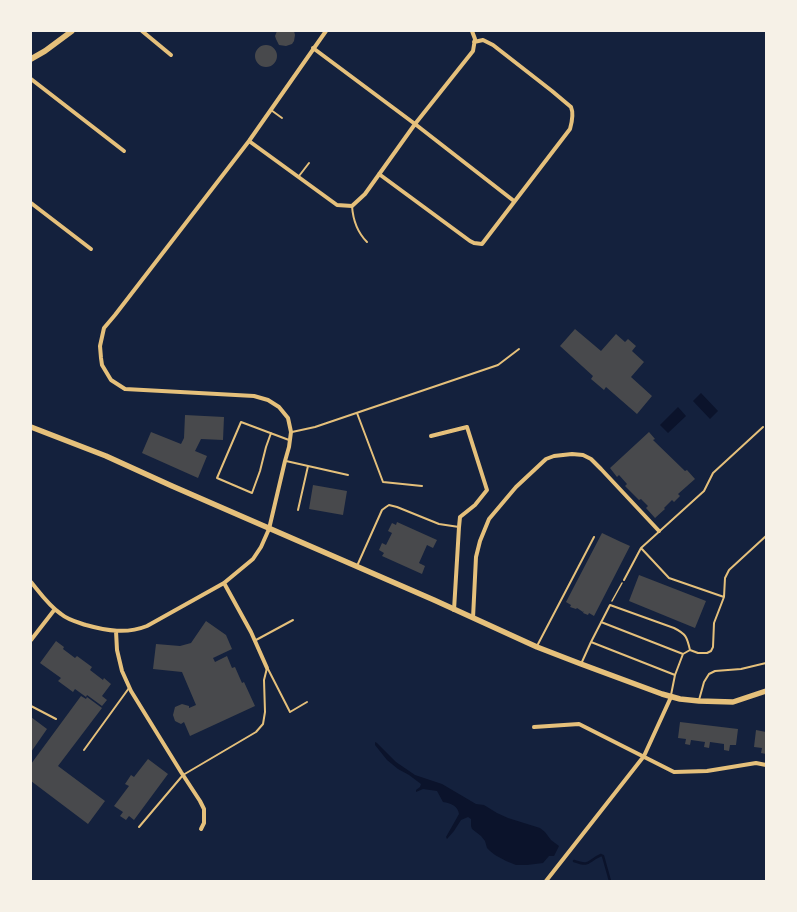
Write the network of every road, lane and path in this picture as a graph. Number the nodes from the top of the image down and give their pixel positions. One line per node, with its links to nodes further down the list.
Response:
1 (72, 31): 8 (street)
2 (142, 31): 7 (street)
3 (326, 31): 6 (street)
4 (472, 31): 5 (street)
5 (474, 42): 12 (street); 18 (street)
6 (313, 48): 10 (street); 12 (street)
7 (171, 55)
8 (31, 59)
9 (31, 79): 14 (street)
10 (270, 110): 11 (lane); 13 (street)
11 (282, 118)
12 (415, 124): 16 (street); 18 (street)
13 (249, 141): 17 (street); 27 (street)
14 (124, 151)
15 (309, 164): 17 (lane)
16 (379, 174): 18 (street); 20 (street)
17 (298, 177): 20 (street)
18 (514, 201)
19 (31, 203): 22 (street)
20 (352, 206): 21 (lane)
21 (367, 242)
22 (91, 249)
23 (520, 349): 24 (lane)
24 (357, 413): 27 (lane); 34 (lane)
25 (31, 427): 37 (street)
26 (763, 427): 38 (lane)
27 (291, 432): 30 (street)
28 (271, 433): 28 (lane); 30 (lane)
29 (432, 436): 36 (street)
30 (290, 440): 31 (street)
31 (285, 461): 32 (lane); 37 (street)
32 (308, 466): 33 (lane); 35 (lane)
33 (348, 475)
34 (422, 486)
35 (298, 510)
36 (459, 527): 42 (lane); 49 (street)
37 (269, 529): 42 (street); 45 (street)
38 (659, 531): 41 (lane); 50 (street)
39 (766, 536): 46 (lane)
40 (594, 537): 57 (lane)
41 (641, 548): 43 (lane); 46 (lane)
42 (357, 567): 49 (street)
43 (624, 580): 47 (path)
44 (31, 582): 48 (street)
45 (224, 582): 53 (street); 55 (street)
46 (724, 597): 58 (lane)
47 (610, 605): 52 (lane); 58 (lane)
48 (55, 609): 53 (street); 54 (street)
49 (454, 610): 50 (street)
50 (473, 618): 57 (street)
51 (293, 620): 55 (lane)
52 (601, 622): 56 (lane); 59 (lane)
53 (116, 631): 64 (street)
54 (31, 640)
55 (255, 641): 62 (street)
56 (591, 642): 61 (lane); 63 (lane)
57 (537, 647): 61 (street)
58 (690, 650): 59 (lane)
59 (683, 654): 63 (lane)
60 (766, 663): 67 (lane)
61 (581, 664): 66 (street)
62 (267, 668): 68 (lane); 75 (lane)
63 (675, 675): 66 (lane)
64 (130, 688): 72 (lane); 75 (street)
65 (766, 691): 67 (street)
66 (671, 697): 67 (street); 73 (street)
67 (698, 701)
68 (307, 702)
69 (31, 706): 70 (lane)
70 (56, 719)
71 (534, 727): 73 (street)
72 (84, 750)
73 (644, 756): 74 (street); 78 (street)
74 (766, 765)
75 (183, 775): 76 (lane); 77 (street)
76 (139, 827)
77 (201, 829)
78 (546, 881)

